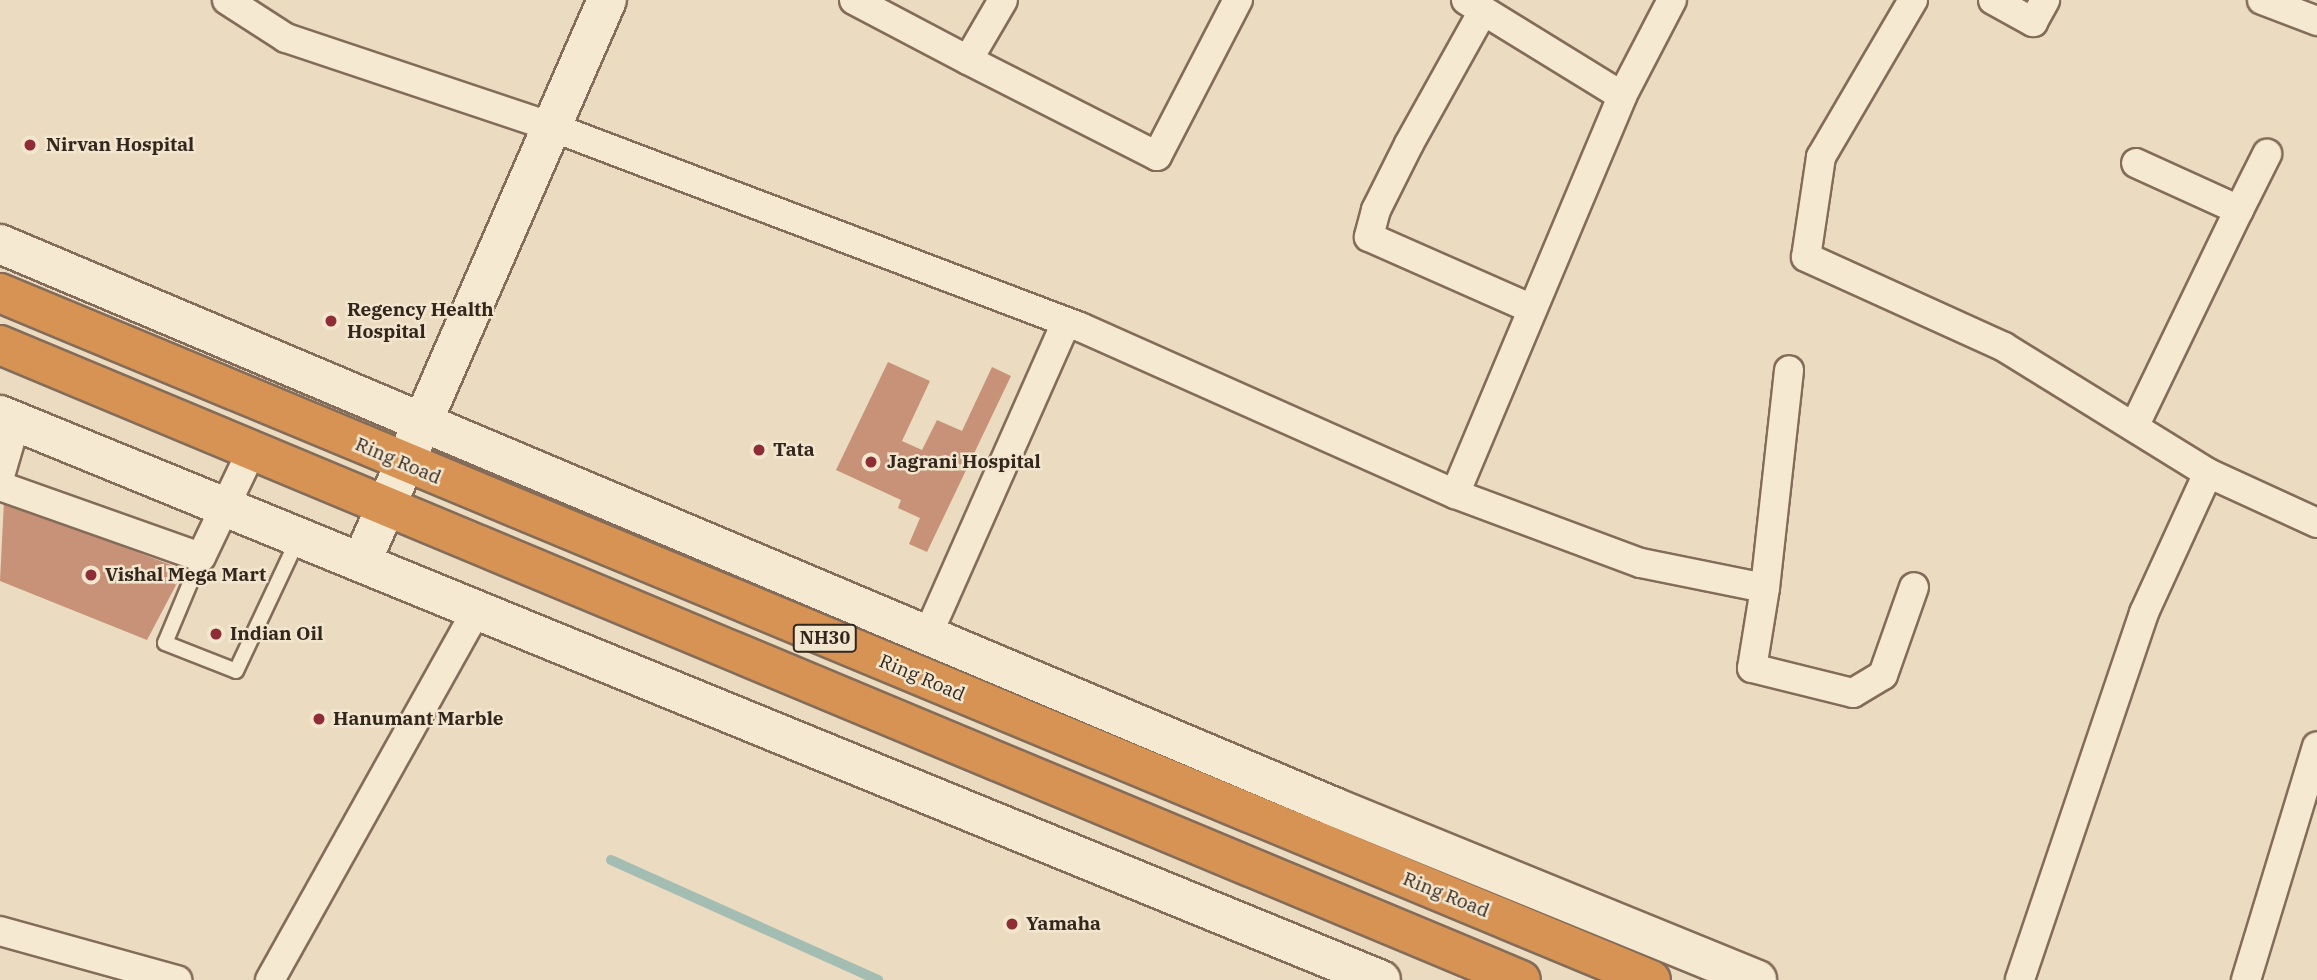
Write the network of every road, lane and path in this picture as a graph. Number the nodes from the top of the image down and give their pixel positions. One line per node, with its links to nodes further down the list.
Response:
1 (227, 0): 15 (street)
2 (607, 0): 15 (street)
3 (854, 0): 13 (street)
4 (1003, 0): 13 (street)
5 (1238, 0): 13 (street)
6 (1672, 0): 14 (street)
7 (1913, 0): 27 (street)
8 (1993, 0): 9 (street)
9 (2045, 0)
10 (2262, 0): 12 (street)
11 (1474, 5): 14 (street); 21 (street)
12 (2317, 21)
13 (968, 60)
14 (1622, 96): 21 (street)
15 (552, 127): 22 (street); 26 (street)
16 (2267, 154): 18 (street)
17 (2136, 163): 18 (street)
18 (2239, 210): 27 (street)
19 (0, 244): 26 (street)
20 (0, 293): 29 (highway, Ring Road / NH30)
21 (1532, 309): 33 (street)
22 (1066, 322): 33 (street); 43 (street)
23 (0, 345): 28 (highway, NH30)
24 (1789, 370): 41 (street)
25 (8, 418): 31 (street); 34 (street)
26 (423, 422): 29 (street); 43 (street)
27 (2134, 427): 30 (street)
28 (251, 450): 34 (street); 35 (highway, NH30)
29 (405, 464): 35 (street); 50 (highway, Ring Road / NH30)
30 (2208, 473): 36 (street); 52 (street)
31 (0, 476)
32 (0, 486): 38 (street)
33 (1455, 494): 41 (street)
34 (226, 506): 37 (street); 38 (street)
35 (385, 507): 39 (street); 49 (highway, NH30)
36 (2317, 523)
37 (300, 536): 38 (lane); 39 (street)
38 (201, 557)
39 (362, 561): 42 (street)
40 (1914, 587): 41 (street)
41 (1765, 588)
42 (477, 609): 47 (street); 48 (street)
43 (928, 634): 51 (street)
44 (2317, 747): 53 (street)
45 (0, 930): 46 (street)
46 (177, 980)
47 (270, 980)
48 (1381, 980)
49 (1521, 980)
50 (1651, 980)
51 (1757, 980)
52 (2020, 980)
53 (2246, 980)

